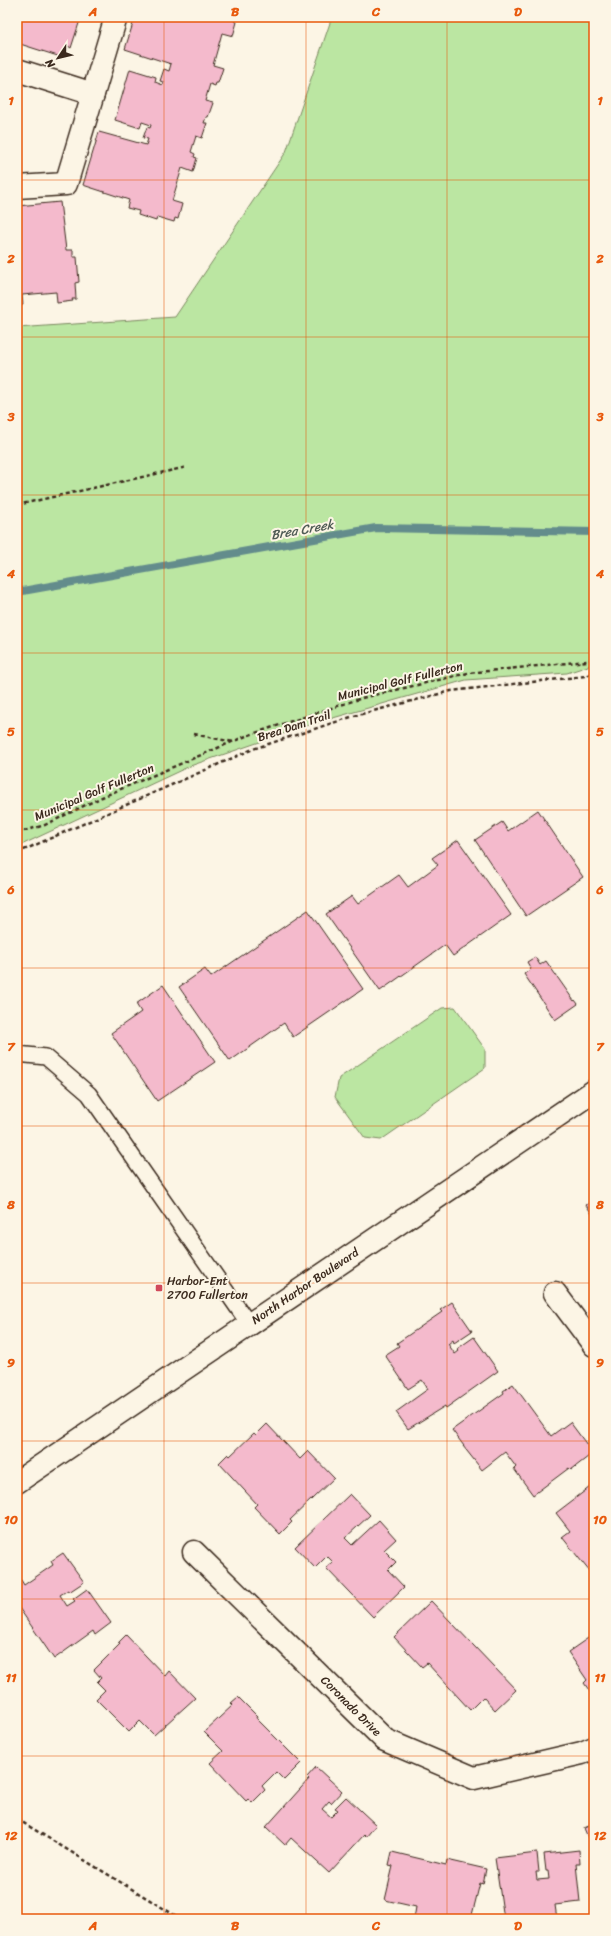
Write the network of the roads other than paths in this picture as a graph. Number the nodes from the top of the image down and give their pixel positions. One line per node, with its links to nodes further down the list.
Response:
1 (116, 17): 3 (street)
2 (17, 70): 3 (street)
3 (93, 94): 4 (street)
4 (17, 187)
5 (17, 1054): 8 (lane)
6 (594, 1091): 8 (street, North Harbor Boulevard)
7 (555, 1293): 9 (street)
8 (249, 1324): 10 (street, North Harbor Boulevard)
9 (594, 1345)
10 (17, 1482)
11 (194, 1552): 12 (street, Coronado Drive)
12 (594, 1748)

